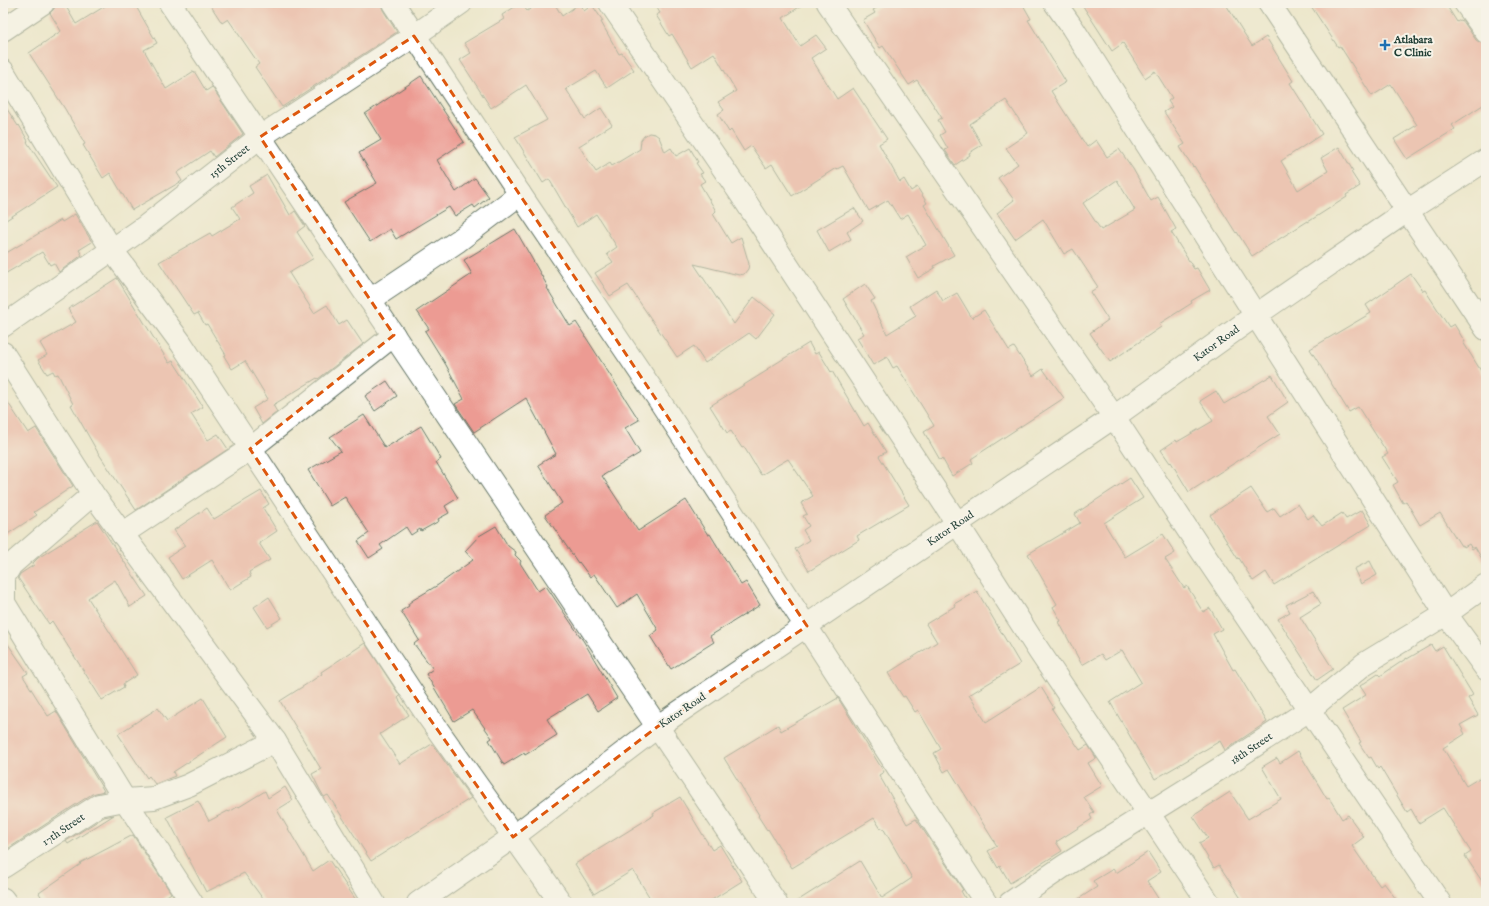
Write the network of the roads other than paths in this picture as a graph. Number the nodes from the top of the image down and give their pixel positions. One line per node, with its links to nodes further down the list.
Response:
1 (43, 3): 10 (street)
2 (170, 3): 14 (street)
3 (393, 3): 12 (street)
4 (461, 3): 12 (street, 15th Street)
5 (610, 3): 28 (street)
6 (828, 3): 25 (street)
7 (1055, 3): 20 (street)
8 (1269, 3): 17 (street)
9 (1465, 3): 11 (street)
10 (3, 30)
11 (1486, 32)
12 (414, 36): 14 (street, 15th Street); 16 (street)
13 (3, 71): 18 (street)
14 (260, 136): 18 (street, 15th Street); 19 (street)
15 (1486, 160): 17 (street, Kator Road)
16 (520, 194): 19 (street); 33 (street)
17 (1407, 210): 20 (street, Kator Road); 22 (street)
18 (112, 250): 21 (street, 15th Street); 26 (street)
19 (370, 300): 23 (street)
20 (1256, 315): 25 (street, Kator Road); 32 (street)
21 (3, 326)
22 (1486, 329)
23 (394, 335): 26 (street); 36 (street)
24 (3, 353): 27 (street)
25 (1114, 417): 28 (street, Kator Road); 35 (street)
26 (250, 449): 29 (street); 40 (street)
27 (93, 494): 29 (street); 31 (street)
28 (957, 523): 33 (street, Kator Road); 39 (street)
29 (122, 534): 37 (street)
30 (1486, 585): 32 (street, 18th Street)
31 (3, 602): 38 (street)
32 (1446, 614): 34 (street); 35 (street, 18th Street)
33 (807, 626): 36 (street, Kator Road); 49 (street)
34 (1486, 669)
35 (1309, 710): 39 (street, 18th Street); 52 (street)
36 (657, 727): 40 (street, Kator Road); 48 (street)
37 (275, 741): 38 (street, 17th Street); 45 (street)
38 (126, 800): 41 (street, 17th Street); 44 (street)
39 (1148, 815): 50 (street, 18th Street); 51 (street)
40 (513, 837): 46 (street, Kator Road); 47 (street)
41 (3, 867)
42 (3, 899): 43 (street)
43 (6, 903)
44 (192, 903)
45 (374, 903)
46 (418, 903)
47 (561, 903)
48 (776, 903)
49 (986, 903)
50 (1010, 903)
51 (1209, 903)
52 (1440, 903)

